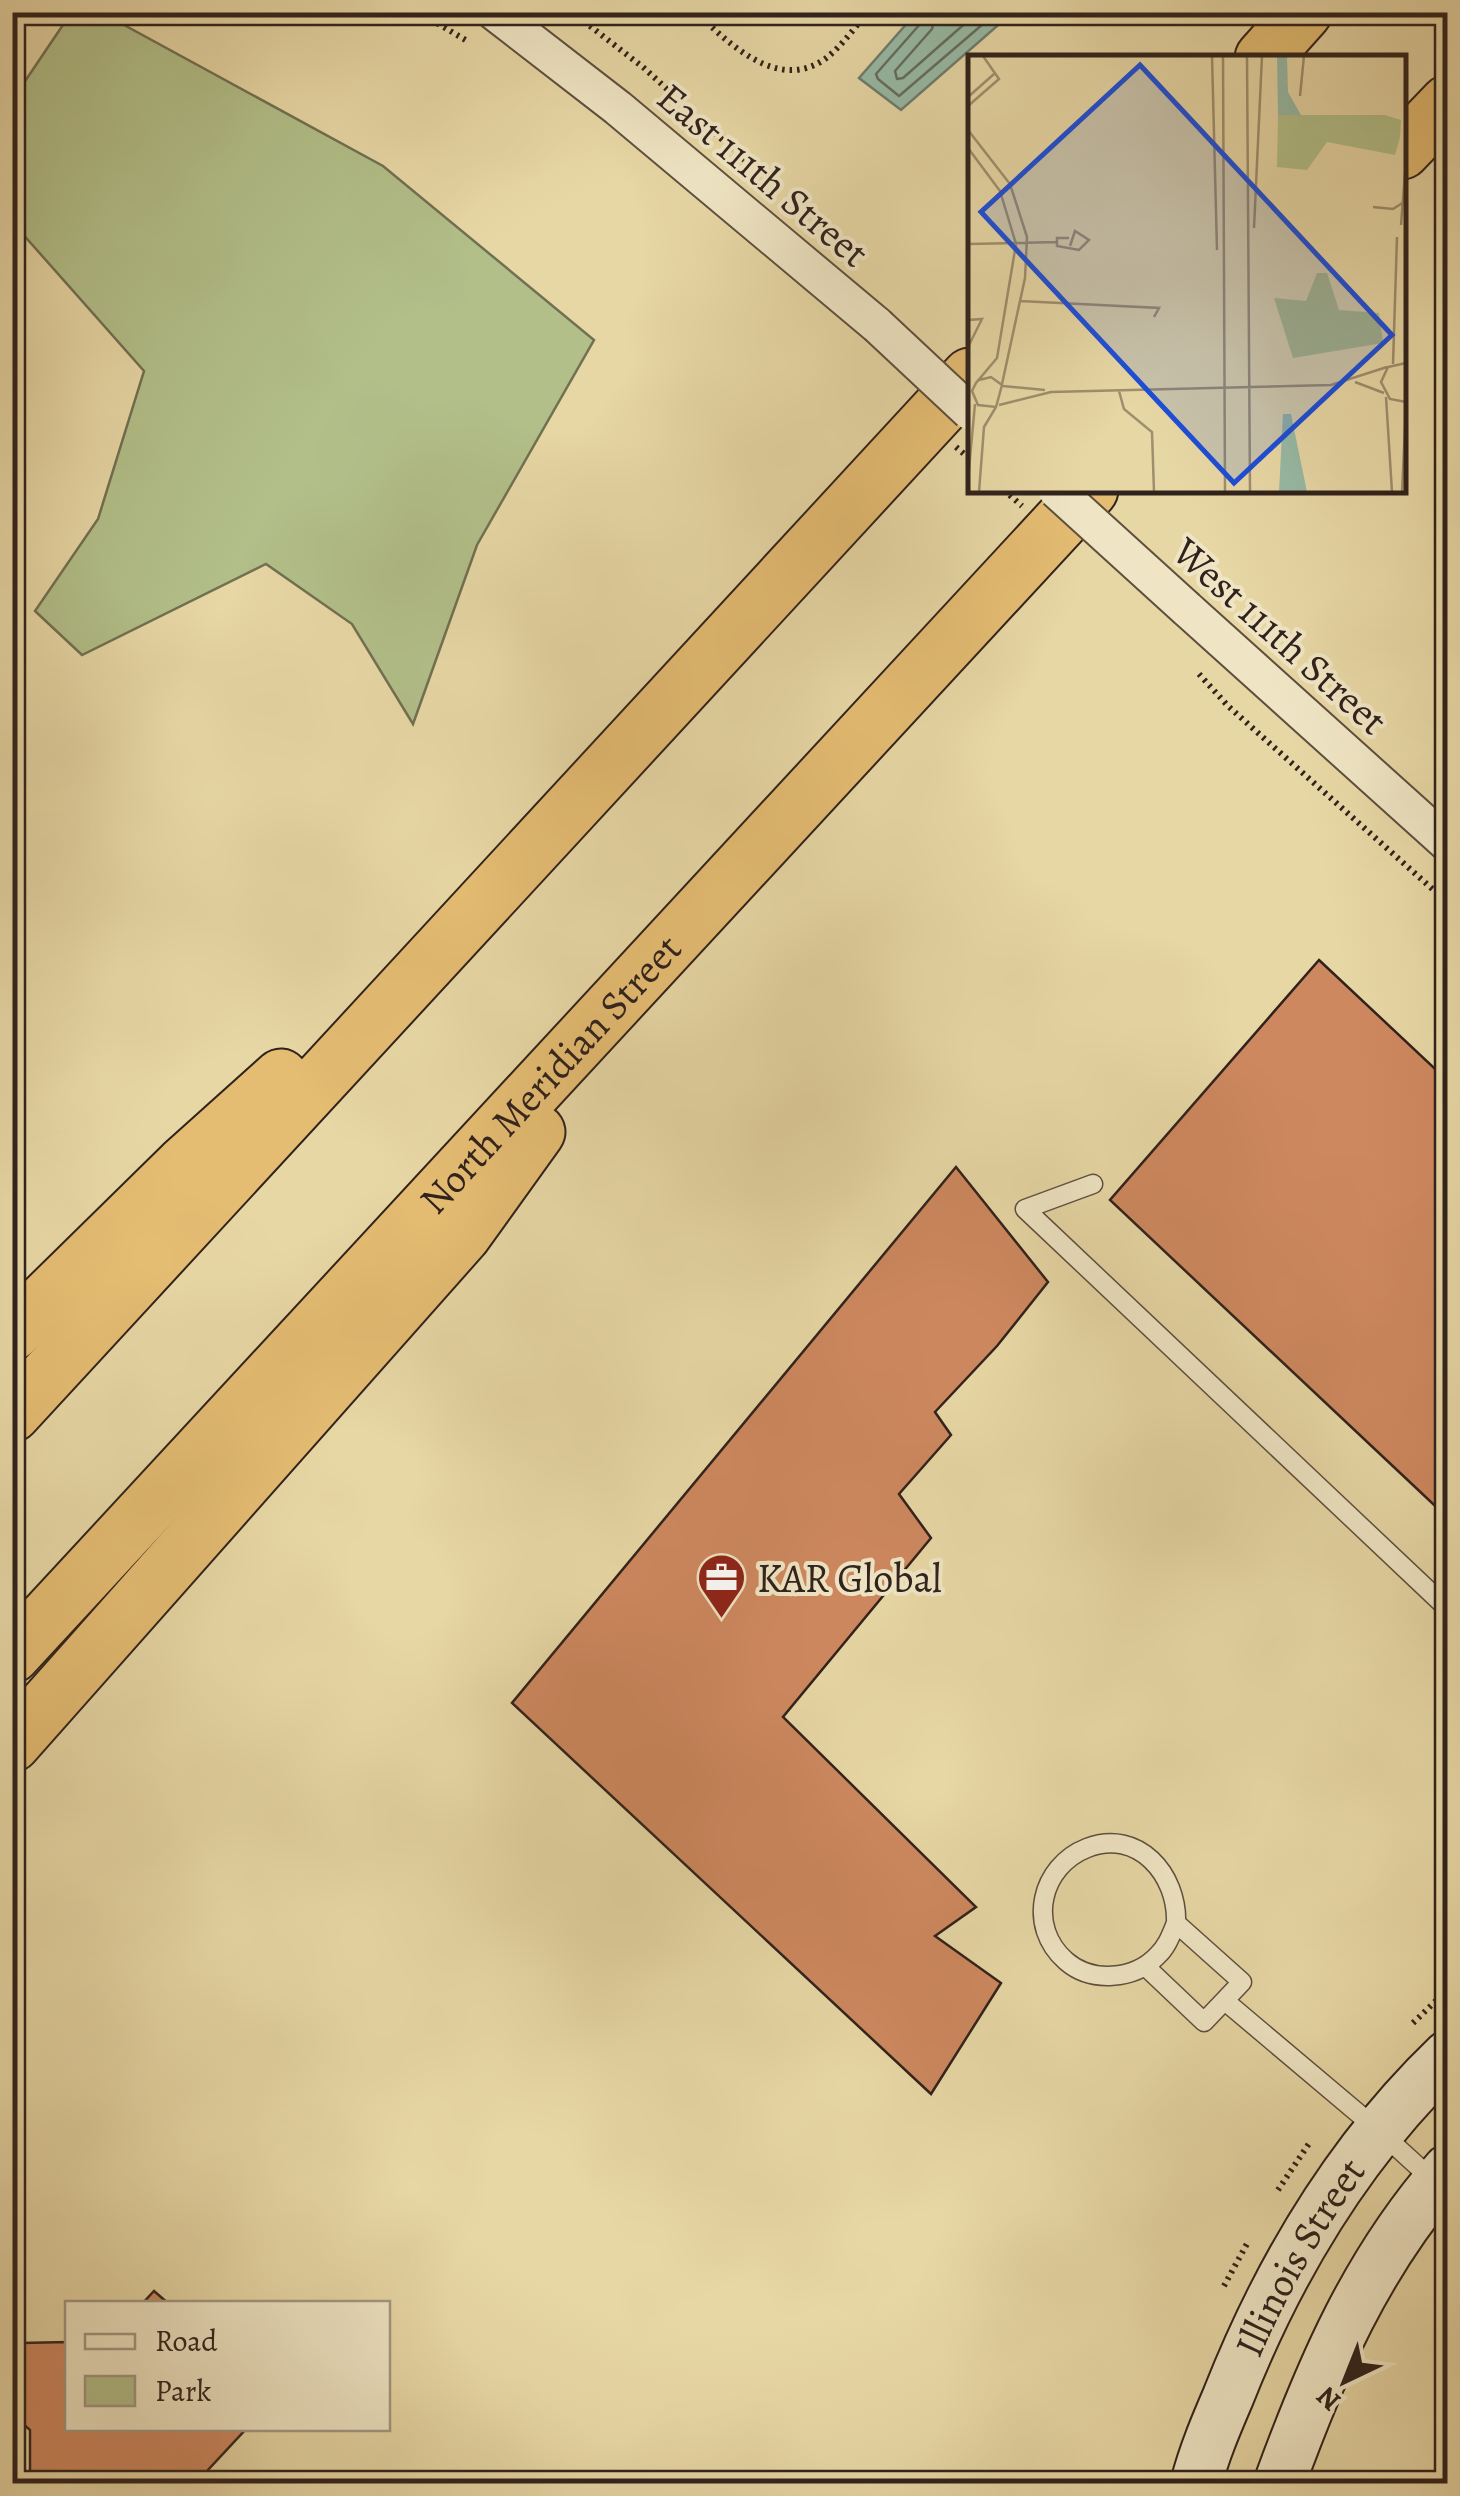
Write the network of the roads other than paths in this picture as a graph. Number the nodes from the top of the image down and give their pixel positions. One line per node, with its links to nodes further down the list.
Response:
1 (494, 12): 7 (street, East 111th Street, bridge)
2 (1304, 12): 3 (highway)
3 (1266, 55)
4 (1448, 102): 5 (highway)
5 (1405, 148)
6 (968, 378): 10 (highway)
7 (968, 410)
8 (1058, 492): 11 (street, West 111th Street, bridge)
9 (1088, 492): 12 (highway, North Meridian Street)
10 (543, 840): 14 (highway); 15 (highway)
11 (1448, 844)
12 (672, 943): 17 (highway, North Meridian Street); 18 (highway)
13 (1093, 1184): 16 (lane)
14 (12, 1333)
15 (12, 1414)
16 (1448, 1609)
17 (12, 1655)
18 (12, 1744)
19 (1176, 1923): 20 (lane); 20 (lane); 21 (lane)
20 (1146, 1966): 21 (lane)
21 (1225, 2001): 23 (lane)
22 (1448, 2056): 23 (street, Illinois Street)
23 (1378, 2130): 24 (lane); 25 (street, Illinois Street)
24 (1444, 2183): 26 (street, Illinois Street)
25 (1196, 2484)
26 (1279, 2484)

